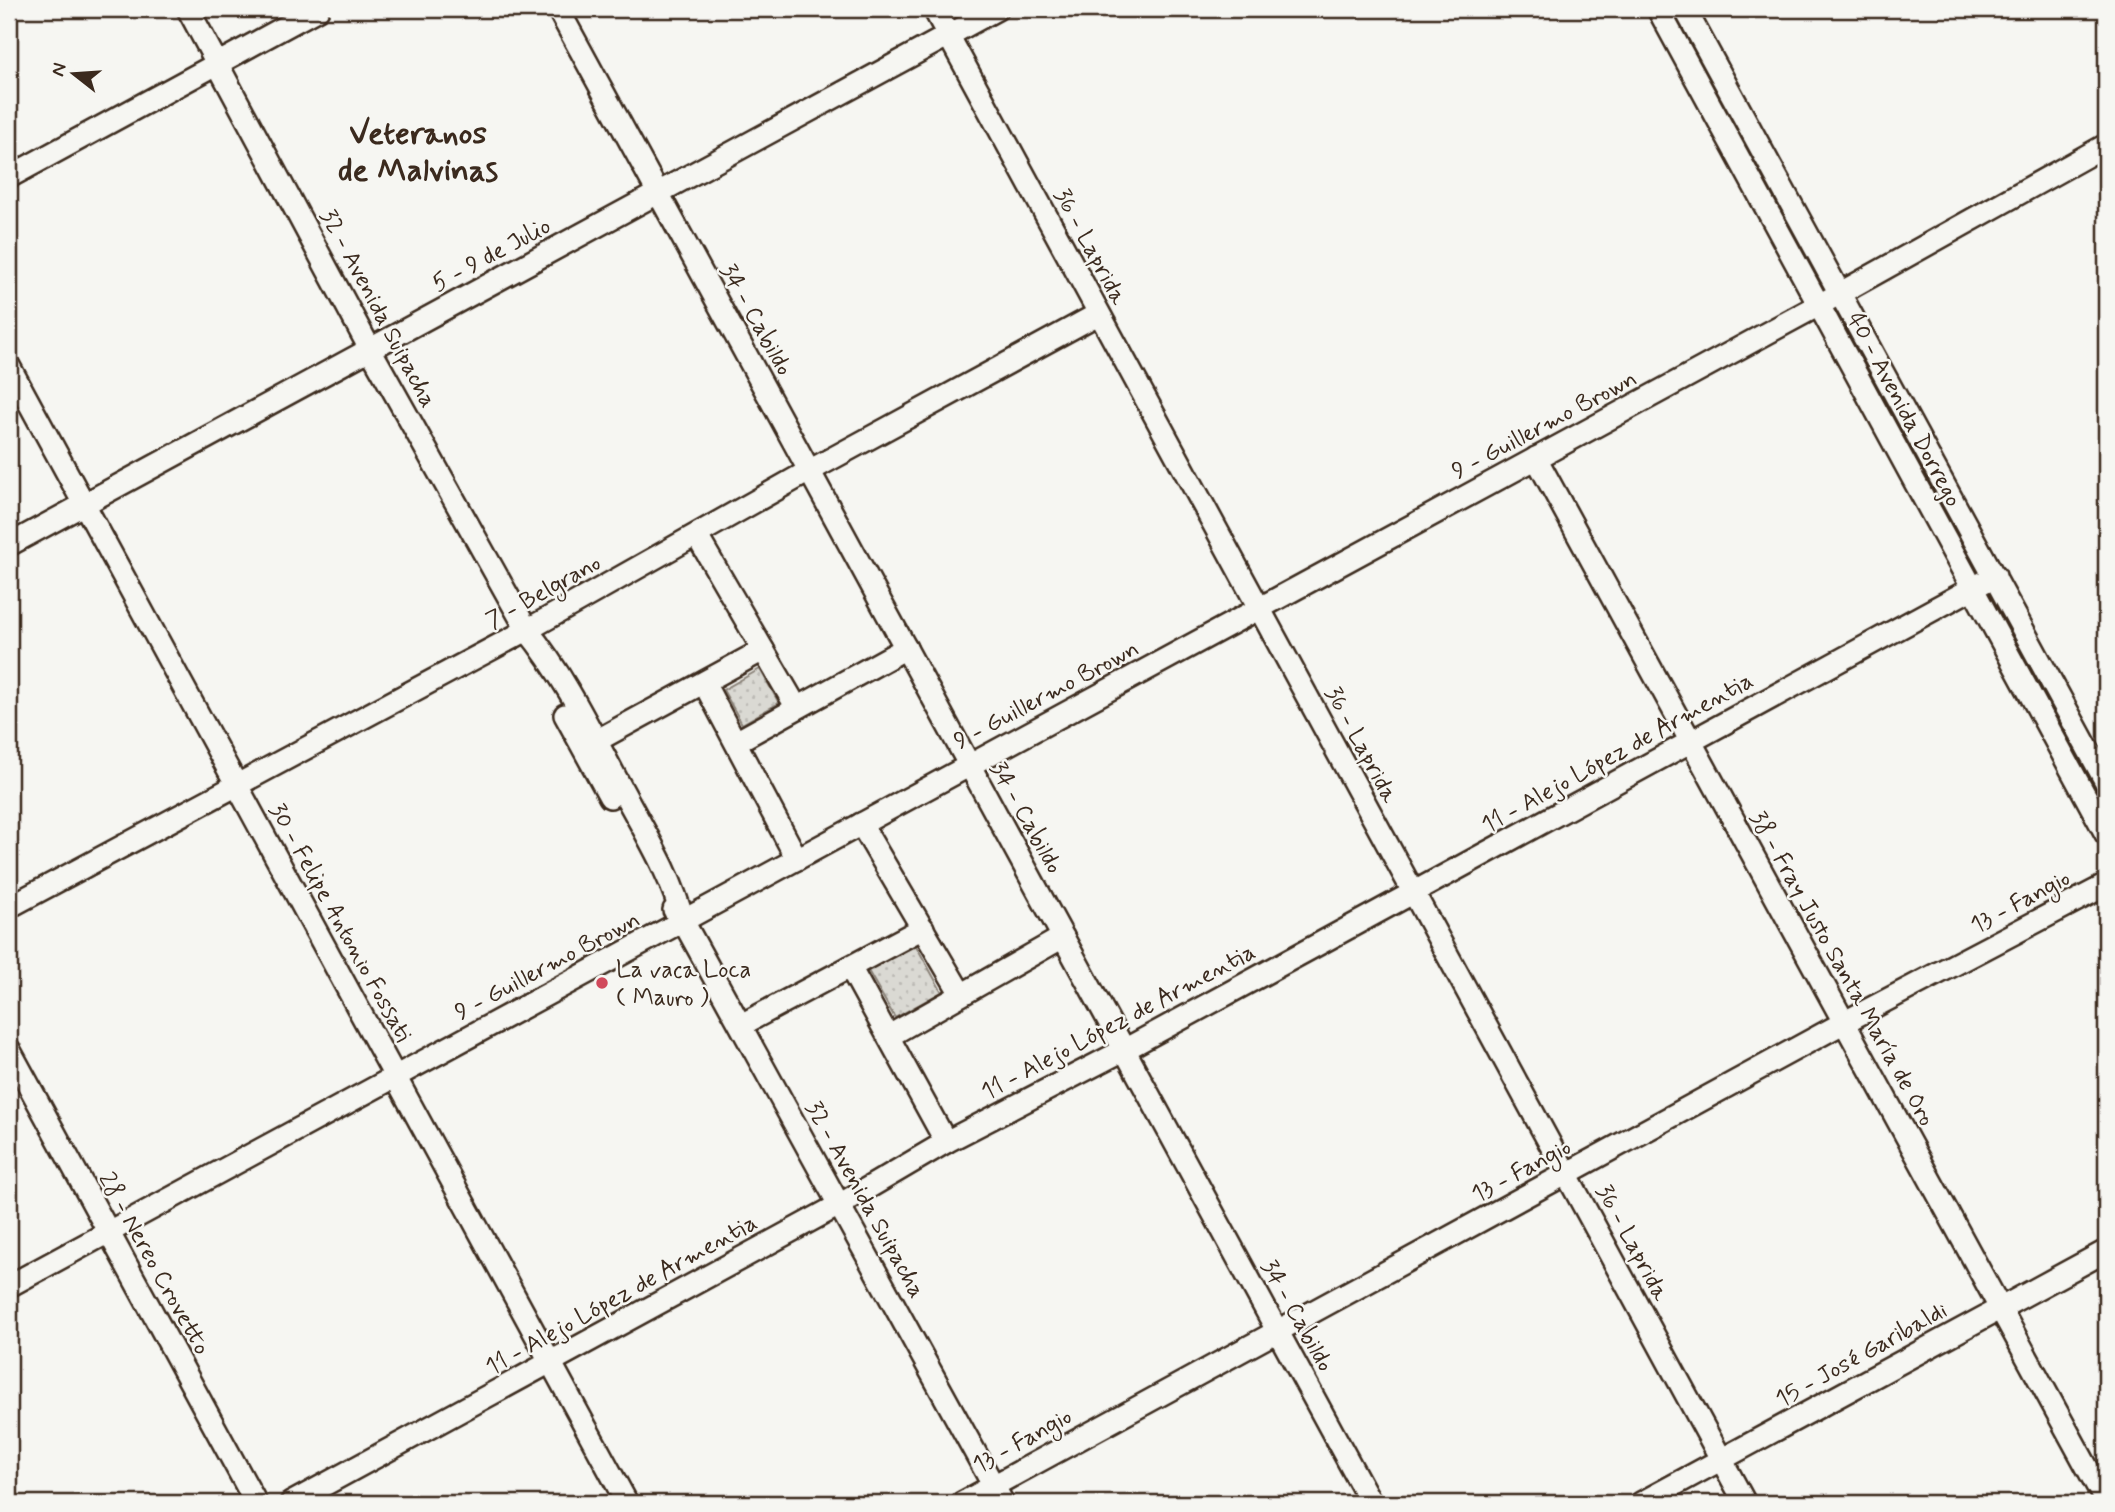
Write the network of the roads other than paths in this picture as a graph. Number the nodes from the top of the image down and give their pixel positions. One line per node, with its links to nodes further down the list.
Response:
1 (188, 9): 9 (street, 32 - Avenida Suipacha)
2 (318, 9): 9 (street)
3 (558, 9): 12 (street, 34 - Cabildo)
4 (934, 9): 8 (street, 36 - Laprida)
5 (997, 9): 8 (street, 5 - 9 de Julio)
6 (1658, 9): 14 (street, 40 - Avenida Dorrego)
7 (1685, 9): 13 (street, 40 - Avenida Dorrego)
8 (949, 35): 12 (street, 5 - 9 de Julio); 15 (street, 36 - Laprida)
9 (218, 62): 11 (street); 16 (street, 32 - Avenida Suipacha)
10 (2106, 145): 13 (street, 9 - Guillermo Brown)
11 (9, 177)
12 (658, 193): 16 (street, 5 - 9 de Julio); 19 (street, 34 - Cabildo)
13 (1840, 294): 14 (street, 9 - Guillermo Brown); 23 (street, 40 - Avenida Dorrego)
14 (1819, 305): 18 (street, 9 - Guillermo Brown); 24 (street, 40 - Avenida Dorrego)
15 (1098, 314): 19 (street, 7 - Belgrano); 25 (street, 36 - Laprida)
16 (370, 349): 20 (street, 5 - 9 de Julio); 26 (street, 32 - Avenida Suipacha)
17 (9, 366): 20 (street, 30 - Felipe Antonio Fossati)
18 (1536, 458): 25 (street, 9 - Guillermo Brown); 33 (street, 38 - Fray Justo Santa María de Oro)
19 (809, 471): 21 (street, 7 - Belgrano); 27 (street, 34 - Cabildo)
20 (84, 504): 22 (street, 5 - 9 de Julio); 36 (street, 30 - Felipe Antonio Fossati)
21 (697, 536): 26 (street, 7 - Belgrano); 28 (street)
22 (9, 545)
23 (1995, 576): 24 (street, 11 - Alejo López de Armentia); 35 (street, 40 - Avenida Dorrego)
24 (1973, 589): 33 (street, 11 - Alejo López de Armentia); 38 (street, 40 - Avenida Dorrego)
25 (1259, 608): 34 (street, 9 - Guillermo Brown); 41 (street, 36 - Laprida)
26 (527, 631): 31 (street, 32 - Avenida Suipacha); 36 (street, 7 - Belgrano); 43 (street, 32 - Avenida Suipacha)
27 (906, 648): 30 (street); 34 (street, 34 - Cabildo)
28 (763, 650): 29 (street); 30 (street)
29 (704, 683): 31 (street); 32 (street)
30 (797, 708): 32 (street)
31 (596, 741): 43 (street, 32 - Avenida Suipacha)
32 (736, 742): 39 (street)
33 (1690, 742): 41 (street, 11 - Alejo López de Armentia); 48 (street, 38 - Fray Justo Santa María de Oro)
34 (970, 765): 37 (street, 9 - Guillermo Brown); 45 (street, 34 - Cabildo)
35 (2106, 782)
36 (236, 784): 42 (street, 7 - Belgrano); 53 (street, 30 - Felipe Antonio Fossati)
37 (861, 824): 39 (street, 9 - Guillermo Brown); 44 (street)
38 (2106, 834)
39 (797, 859): 43 (street, 9 - Guillermo Brown)
40 (2106, 885): 48 (street, 13 - Fangio)
41 (1413, 892): 52 (street, 11 - Alejo López de Armentia); 55 (street, 36 - Laprida)
42 (9, 907)
43 (683, 921): 49 (street, 32 - Avenida Suipacha); 53 (street, 9 - Guillermo Brown)
44 (923, 928): 46 (street); 47 (street)
45 (1063, 937): 47 (street); 52 (street, 34 - Cabildo)
46 (850, 967): 49 (street); 50 (street)
47 (961, 994): 50 (street)
48 (1843, 1023): 55 (street, 13 - Fangio); 60 (street, 38 - Fray Justo Santa María de Oro)
49 (741, 1026): 56 (street, 32 - Avenida Suipacha)
50 (889, 1036): 54 (street)
51 (9, 1049): 57 (street, 28 - Nereo Crovetto)
52 (1124, 1050): 54 (street, 11 - Alejo López de Armentia); 61 (street, 34 - Cabildo)
53 (396, 1076): 57 (street, 9 - Guillermo Brown); 62 (street, 30 - Felipe Antonio Fossati)
54 (946, 1142): 56 (street, 11 - Alejo López de Armentia)
55 (1566, 1175): 61 (street, 13 - Fangio); 63 (street, 36 - Laprida)
56 (839, 1205): 62 (street, 11 - Alejo López de Armentia); 64 (street, 32 - Avenida Suipacha)
57 (108, 1232): 59 (street, 9 - Guillermo Brown); 66 (street, 28 - Nereo Crovetto)
58 (2106, 1251): 60 (street, 15 - José Garibaldi)
59 (9, 1286)
60 (1999, 1309): 63 (street, 15 - José Garibaldi); 65 (street, 38 - Fray Justo Santa María de Oro)
61 (1277, 1331): 64 (street, 13 - Fangio); 70 (street, 34 - Cabildo)
62 (550, 1362): 67 (street, 11 - Alejo López de Armentia); 68 (street, 30 - Felipe Antonio Fossati)
63 (1721, 1460): 71 (street, 15 - José Garibaldi); 72 (street, 36 - Laprida)
64 (998, 1495): 69 (street, 13 - Fangio)
65 (2106, 1502)
66 (256, 1503)
67 (290, 1503)
68 (627, 1503)
69 (962, 1503)
70 (1371, 1503)
71 (1642, 1503)
72 (1745, 1503)

